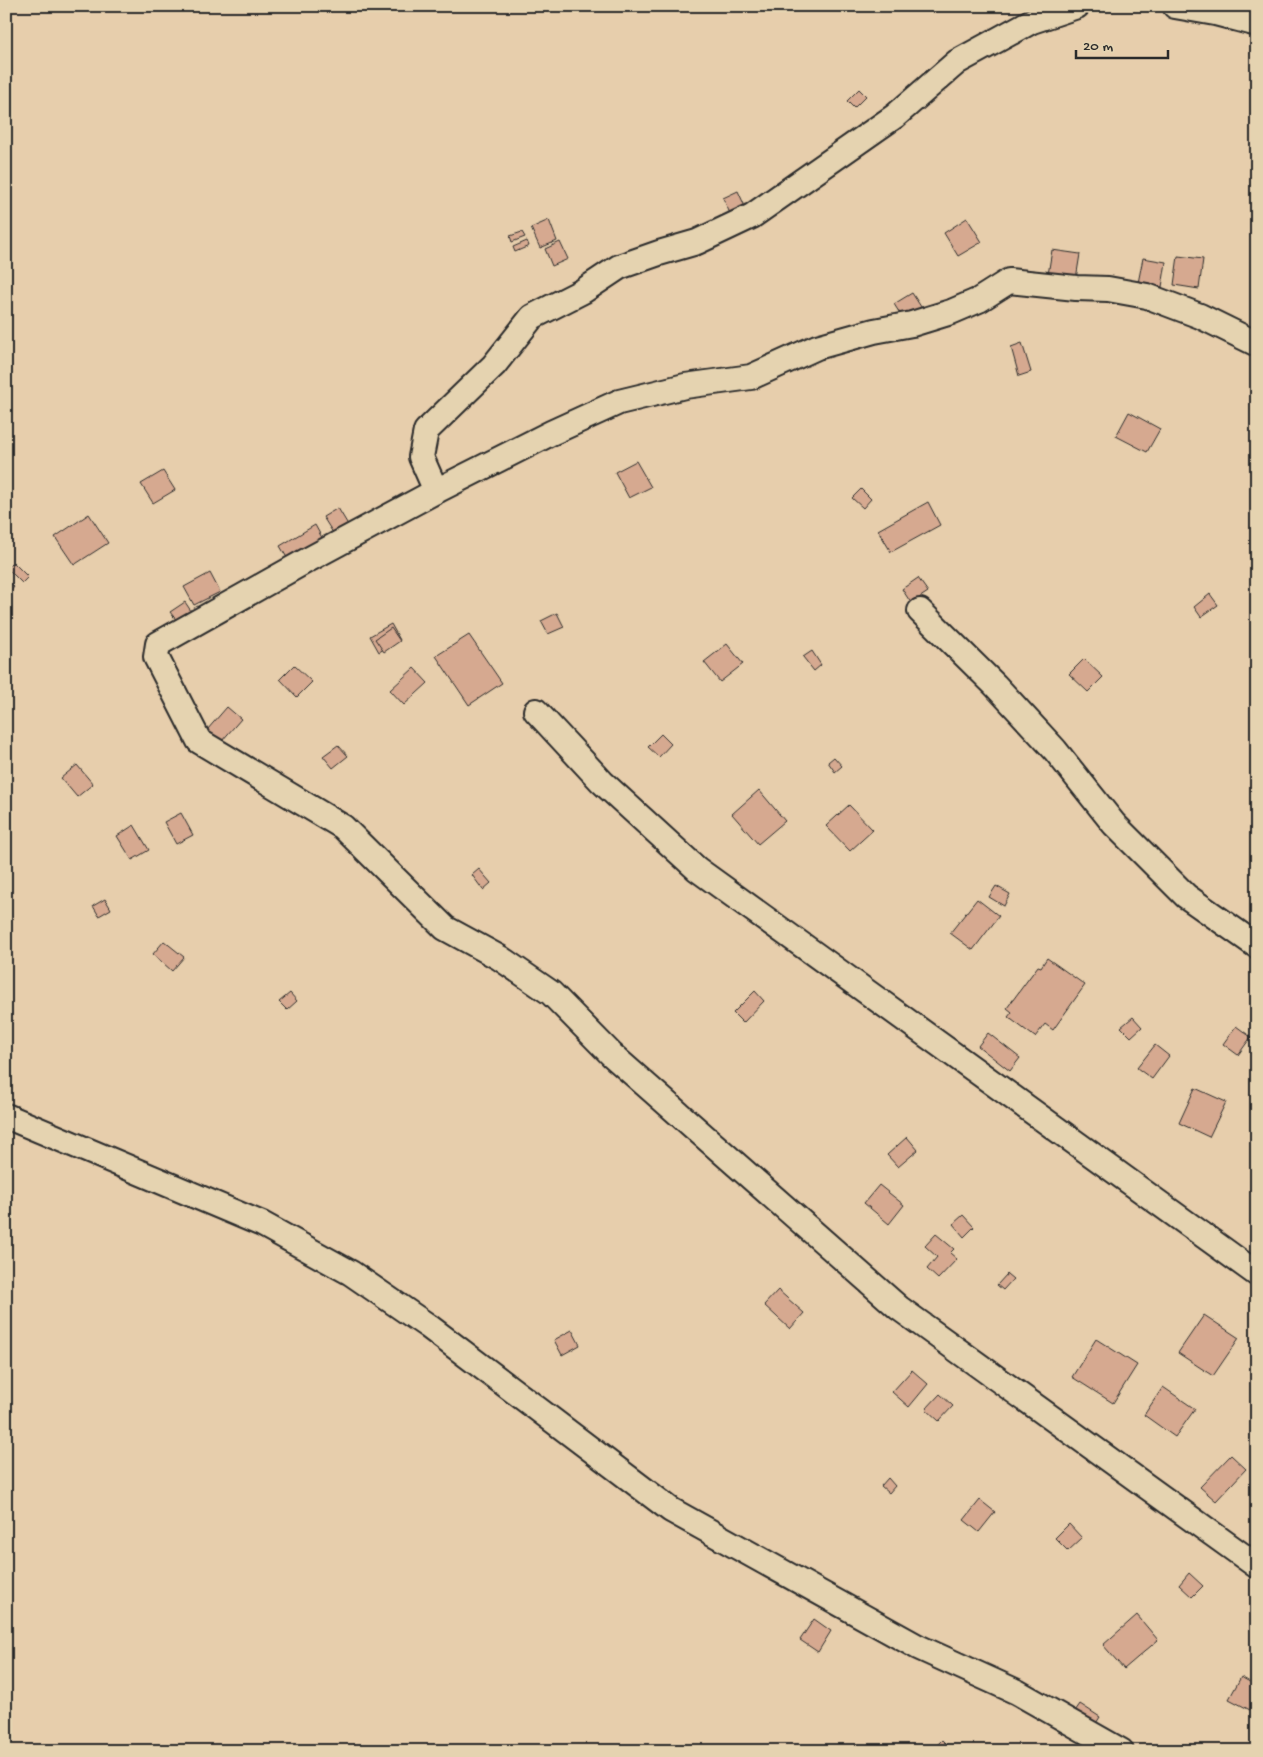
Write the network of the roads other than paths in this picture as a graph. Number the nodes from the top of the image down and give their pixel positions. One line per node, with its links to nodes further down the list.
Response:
1 (1076, 6): 5 (street)
2 (1175, 6): 3 (street)
3 (1257, 24)
4 (1257, 344): 5 (street)
5 (436, 492): 11 (street)
6 (920, 611): 8 (street)
7 (536, 711): 10 (street)
8 (1257, 946)
9 (6, 1116): 12 (street)
10 (1257, 1274)
11 (1257, 1566)
12 (1121, 1751)

